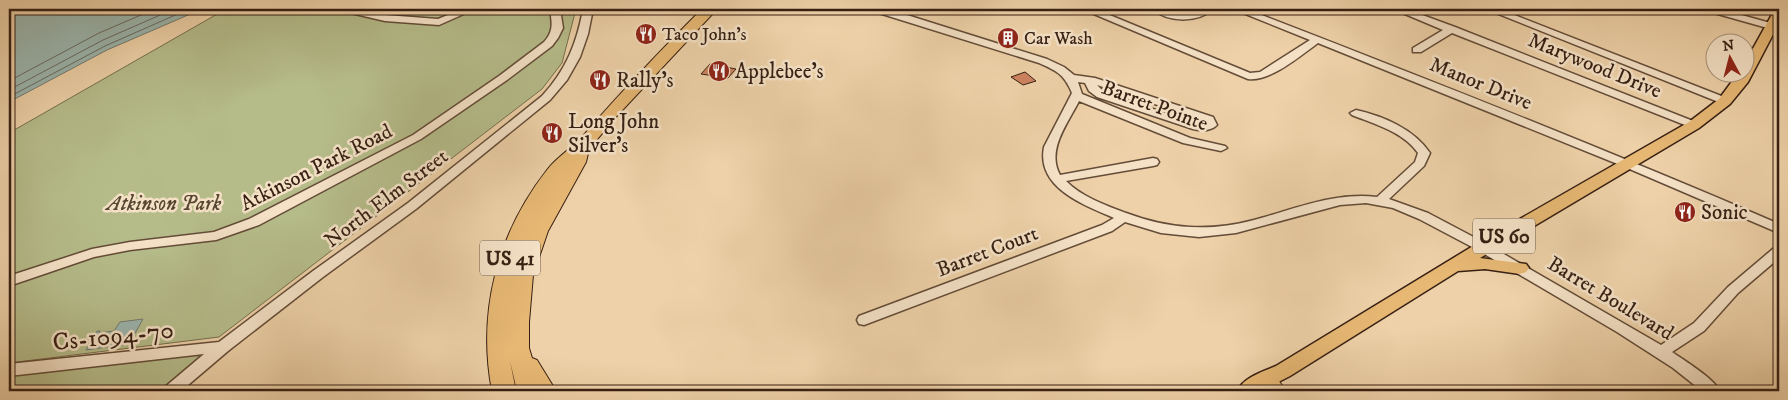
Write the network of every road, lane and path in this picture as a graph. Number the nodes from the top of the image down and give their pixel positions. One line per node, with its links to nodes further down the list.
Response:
1 (345, 9): 2 (street)
2 (470, 9)
3 (554, 9): 36 (street, Atkinson Park Road)
4 (588, 9): 38 (street, North Elm Street)
5 (710, 9): 24 (highway, US 41)
6 (871, 9): 18 (street)
7 (1087, 9): 16 (street)
8 (1158, 9): 9 (street)
9 (1208, 9)
10 (1238, 9): 16 (street, Manor Drive)
11 (1398, 9): 15 (street, Marywood Drive)
12 (1490, 9): 21 (street)
13 (1710, 9): 14 (street)
14 (1777, 18): 21 (main road, US 60)
15 (1452, 29): 17 (street); 23 (street, Marywood Drive)
16 (1317, 40): 27 (street, Manor Drive)
17 (1417, 50)
18 (1071, 78): 19 (street); 20 (street)
19 (1091, 80): 19 (street)
20 (1076, 96): 25 (street, Barret Pointe); 28 (street, Barret Boulevard)
21 (1725, 101): 23 (main road, US 60)
22 (1356, 113): 29 (street)
23 (1694, 125): 27 (main road, US 60)
24 (583, 147): 39 (highway, US 41); 44 (highway, US 41)
25 (1221, 148)
26 (1153, 162): 28 (street)
27 (1630, 164): 31 (street, Manor Drive); 32 (main road, US 60)
28 (1057, 179): 30 (street, Barret Boulevard)
29 (1380, 201): 30 (street, Barret Boulevard); 32 (street, Barret Boulevard)
30 (1124, 217): 37 (street, Barret Court)
31 (1779, 230)
32 (1484, 247): 34 (main road, US 60); 35 (street, Barret Boulevard)
33 (1779, 251): 40 (street)
34 (1453, 266): 35 (main road); 42 (main road, US 60)
35 (1520, 268): 40 (street, Barret Boulevard)
36 (9, 281)
37 (864, 320)
38 (223, 347): 41 (street, Cs-1094-70); 43 (street, North Elm Street)
39 (518, 348): 45 (highway, US 41); 46 (highway)
40 (1661, 352): 48 (street, Barret Boulevard)
41 (9, 370)
42 (1272, 385): 47 (main road, US 60)
43 (171, 391)
44 (504, 391)
45 (529, 391)
46 (544, 391)
47 (1247, 391)
48 (1712, 391)

